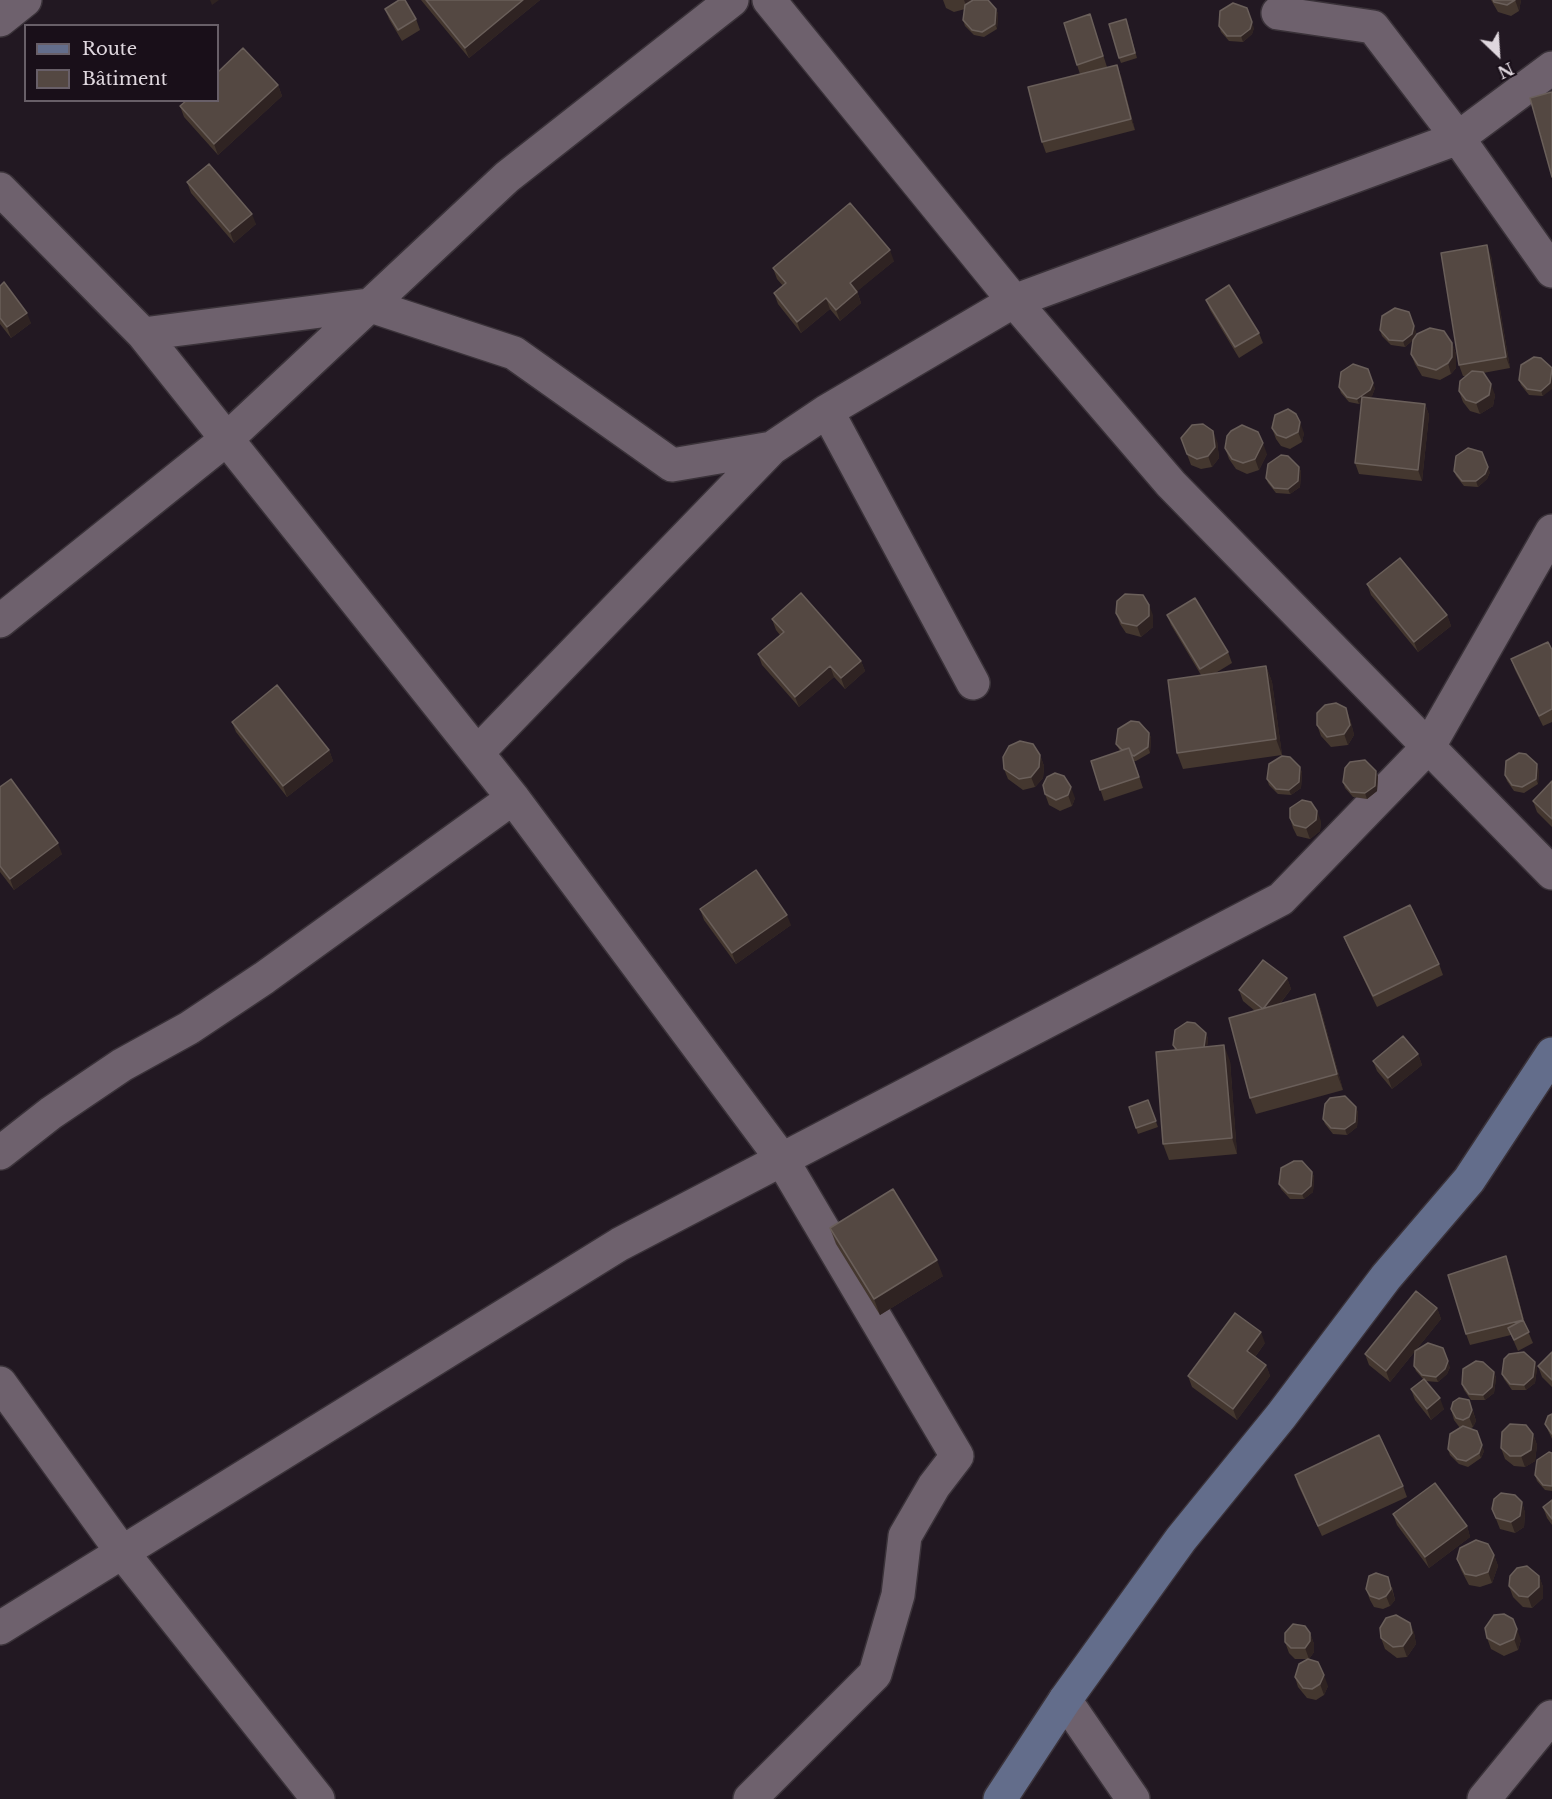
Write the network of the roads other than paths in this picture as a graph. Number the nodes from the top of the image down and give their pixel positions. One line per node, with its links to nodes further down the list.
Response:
1 (25, 0): 5 (street)
2 (732, 0): 11 (street)
3 (769, 0): 10 (street)
4 (1278, 13): 7 (street)
5 (0, 20)
6 (1552, 68): 7 (street)
7 (1458, 138): 9 (street); 10 (street)
8 (0, 189): 12 (street)
9 (1552, 271)
10 (1014, 301): 13 (street); 19 (street)
11 (368, 305): 12 (street); 14 (street); 15 (street)
12 (143, 334): 14 (street)
13 (827, 411): 15 (street); 18 (street)
14 (228, 438): 17 (street); 20 (street)
15 (772, 448): 20 (street)
16 (1552, 531): 19 (street)
17 (0, 621)
18 (973, 683)
19 (1429, 746): 22 (street); 25 (street)
20 (477, 753): 21 (street)
21 (513, 798): 24 (street); 25 (street)
22 (1552, 873)
23 (1552, 1054): 29 (street)
24 (0, 1153)
25 (781, 1158): 27 (street); 32 (street)
26 (0, 1383): 27 (street)
27 (122, 1552): 28 (street); 31 (street)
28 (0, 1628)
29 (1065, 1700): 33 (street); 34 (street)
30 (1552, 1717): 35 (street)
31 (318, 1799)
32 (750, 1799)
33 (1000, 1799)
34 (1133, 1799)
35 (1484, 1799)

